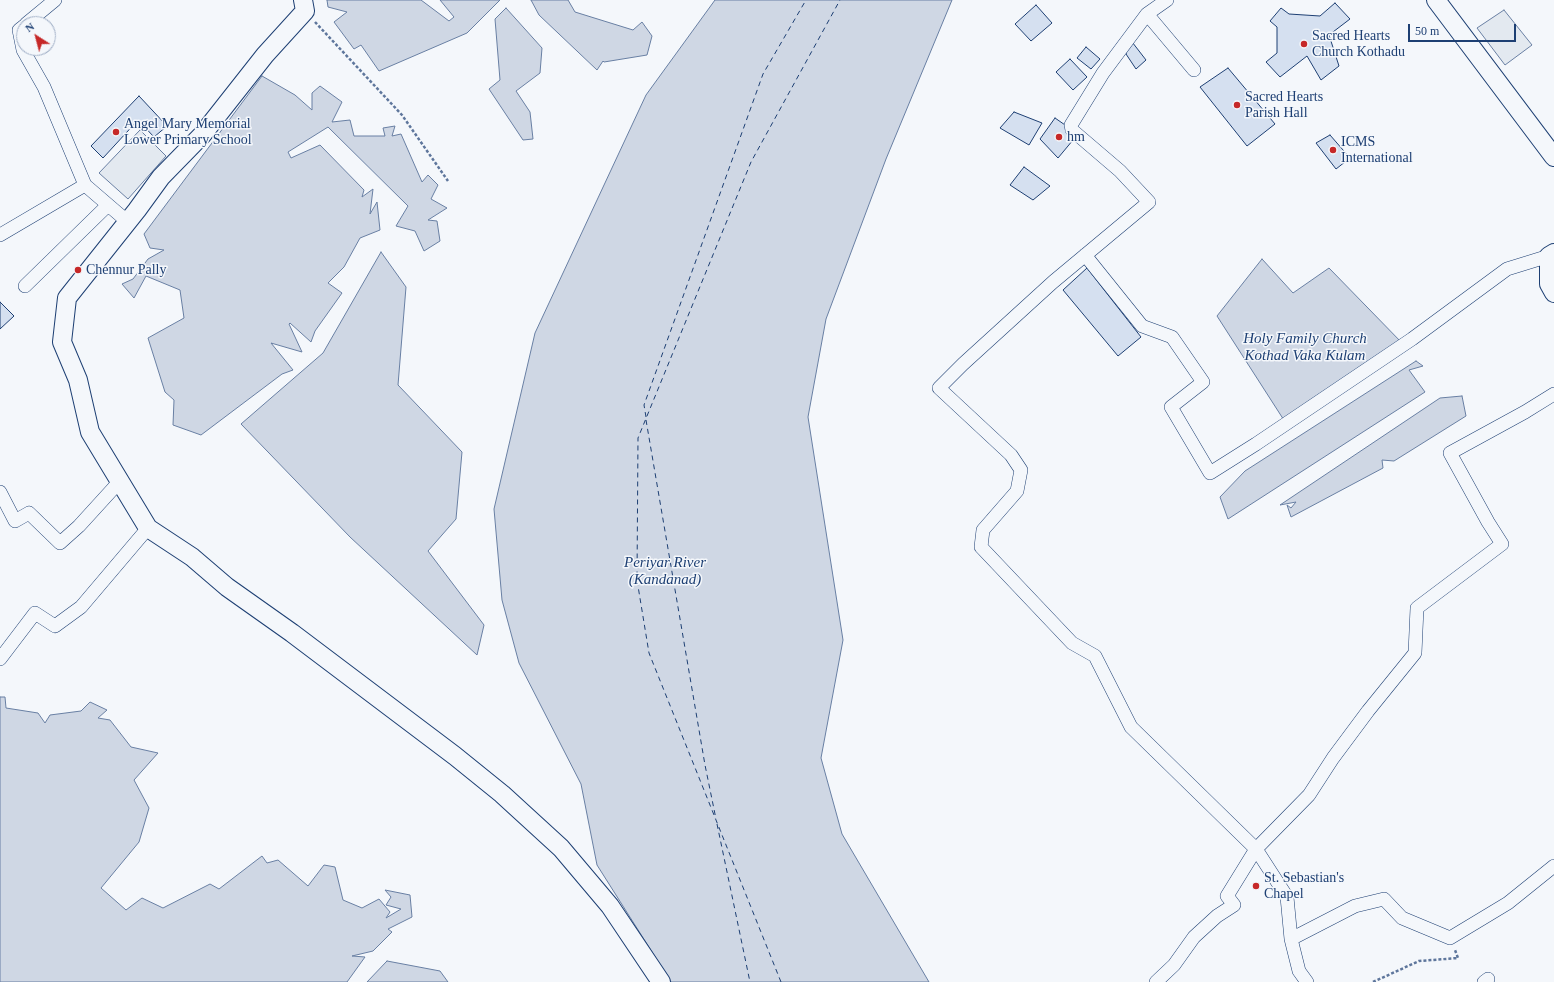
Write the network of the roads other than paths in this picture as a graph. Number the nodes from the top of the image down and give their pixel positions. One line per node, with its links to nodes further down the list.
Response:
1 (55, 0): 6 (street)
2 (1167, 0): 5 (street)
3 (1436, 0): 9 (street)
4 (304, 5): 12 (street)
5 (1147, 14): 8 (street); 14 (street)
6 (36, 16)
7 (26, 56): 10 (street)
8 (1194, 70)
9 (1554, 157)
10 (85, 185): 11 (street); 13 (street)
11 (108, 205): 12 (street); 16 (street)
12 (128, 222): 19 (street)
13 (0, 236)
14 (1085, 255): 15 (street); 23 (street)
15 (1551, 255): 17 (street)
16 (25, 286)
17 (1554, 293)
18 (1554, 394): 23 (street)
19 (120, 481): 20 (street); 21 (street)
20 (0, 492)
21 (148, 528): 22 (street); 26 (street)
22 (0, 659)
23 (1256, 849): 25 (street); 27 (street)
24 (1554, 866): 25 (street)
25 (1291, 938): 28 (street)
26 (661, 982)
27 (1156, 982)
28 (1307, 982)

